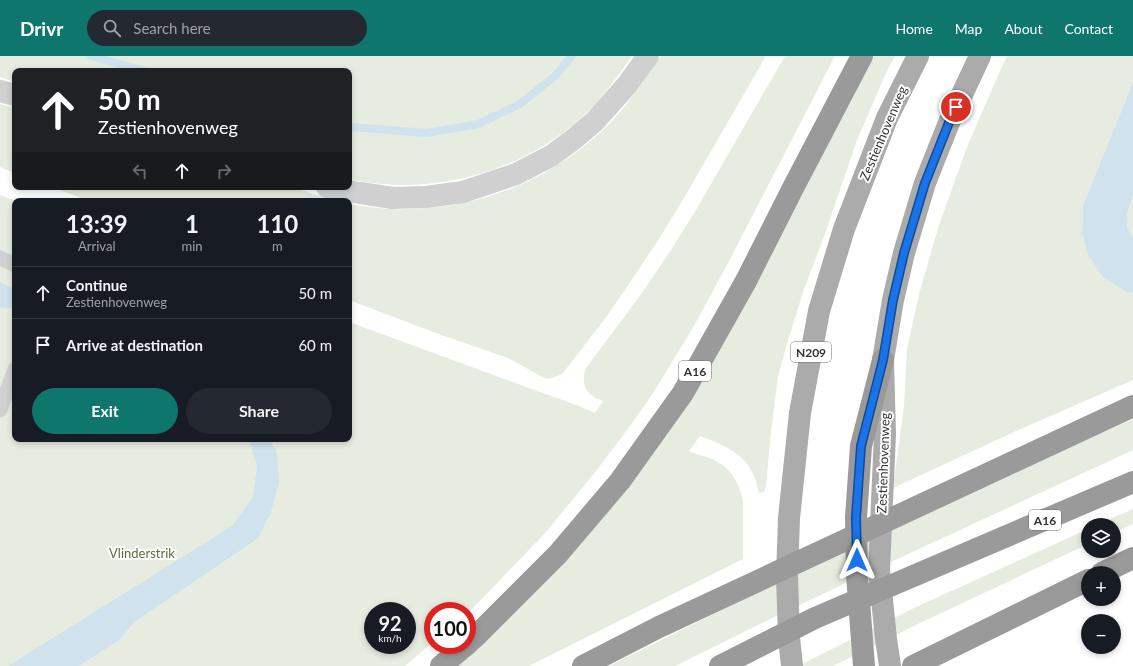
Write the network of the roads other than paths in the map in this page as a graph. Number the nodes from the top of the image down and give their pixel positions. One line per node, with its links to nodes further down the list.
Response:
1 (648, 56): 7 (street)
2 (862, 56): 18 (highway, A16)
3 (918, 56): 23 (main road, Zestienhovenweg / N209)
4 (980, 56): 10 (main road, Zestienhovenweg)
5 (0, 90): 6 (street)
6 (12, 94)
7 (341, 190)
8 (0, 258): 9 (lane)
9 (12, 264)
10 (883, 360): 24 (highway); 25 (main road, Zestienhovenweg)
11 (12, 377): 13 (lane)
12 (1133, 406): 21 (highway)
13 (0, 410)
14 (1133, 482): 22 (highway, A16)
15 (1133, 558): 16 (highway)
16 (1116, 566)
17 (1081, 583): 26 (highway)
18 (476, 636)
19 (455, 654): 20 (highway, A16)
20 (441, 666)
21 (582, 666)
22 (720, 666)
23 (792, 666)
24 (864, 666)
25 (890, 666)
26 (913, 666)

